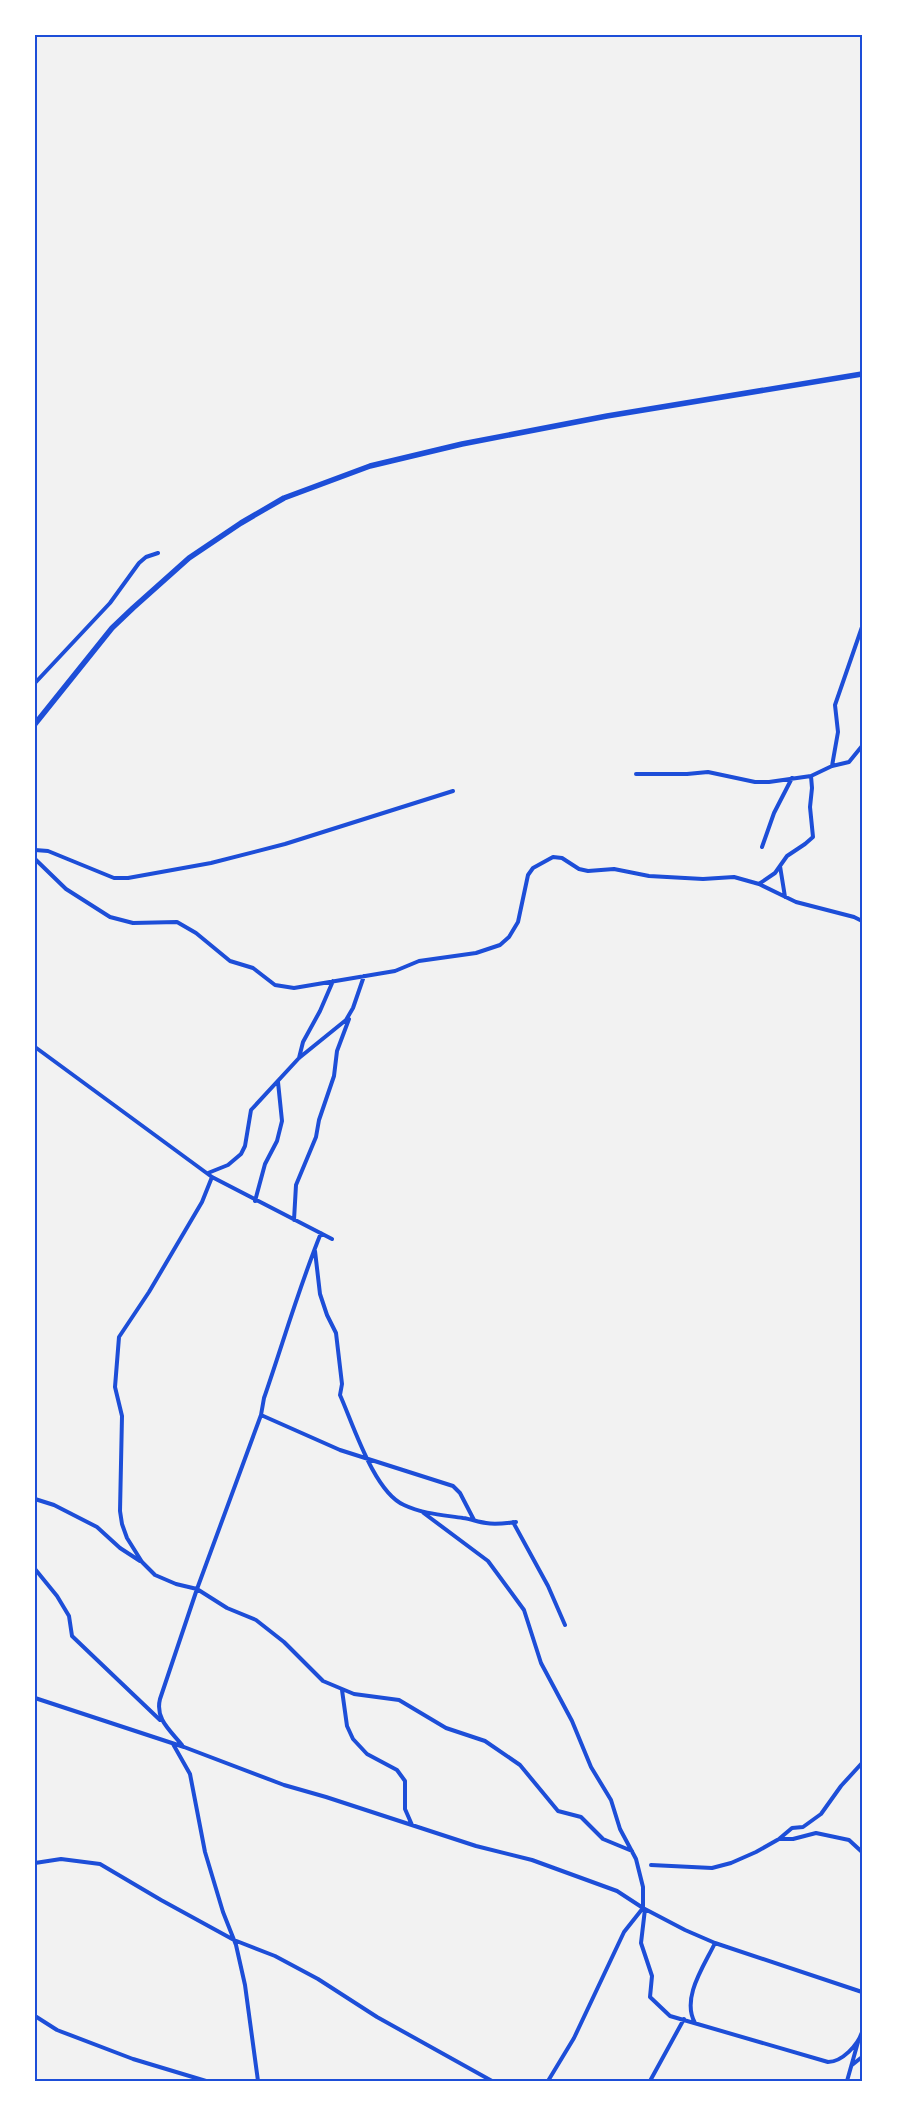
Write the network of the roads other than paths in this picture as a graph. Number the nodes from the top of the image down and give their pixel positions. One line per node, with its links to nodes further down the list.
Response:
1 (862, 374): 5 (highway)
2 (158, 553): 4 (street)
3 (862, 627): 7 (street)
4 (35, 683)
5 (35, 724)
6 (862, 746): 7 (street)
7 (832, 766): 9 (street)
8 (636, 774): 10 (street)
9 (811, 776): 10 (street); 15 (street)
10 (792, 778): 12 (street)
11 (452, 791): 13 (street)
12 (762, 846)
13 (35, 850)
14 (35, 859): 20 (street)
15 (780, 866): 16 (street); 17 (street)
16 (759, 884): 17 (street); 19 (street)
17 (785, 897): 18 (street)
18 (862, 921)
19 (364, 976): 20 (street); 21 (street)
20 (333, 980): 23 (street)
21 (350, 1014): 23 (street); 28 (street)
22 (35, 1047): 25 (street)
23 (299, 1058): 24 (street)
24 (278, 1082): 25 (street); 27 (street)
25 (208, 1173): 26 (street)
26 (212, 1177): 27 (street); 37 (street)
27 (255, 1201): 28 (street)
28 (294, 1220): 29 (street)
29 (321, 1233): 30 (street); 31 (street)
30 (332, 1240)
31 (315, 1248): 32 (street); 33 (street)
32 (261, 1415): 33 (street); 39 (street)
33 (366, 1458): 35 (street); 36 (street)
34 (35, 1499): 37 (street)
35 (421, 1511): 36 (street); 50 (street)
36 (474, 1520): 40 (street)
37 (142, 1562): 39 (street)
38 (35, 1569): 44 (street)
39 (197, 1588): 41 (street); 44 (street)
40 (565, 1625)
41 (342, 1690): 48 (street); 50 (street)
42 (37, 1698): 43 (street); 45 (street)
43 (35, 1702)
44 (161, 1720): 46 (street)
45 (173, 1743): 46 (street); 55 (street)
46 (184, 1747): 48 (street)
47 (862, 1764): 49 (street)
48 (412, 1825): 54 (street)
49 (779, 1839): 51 (street); 53 (street)
50 (632, 1852): 54 (street)
51 (862, 1852)
52 (35, 1863): 55 (street)
53 (651, 1865)
54 (644, 1909): 56 (street); 59 (street); 69 (street)
55 (234, 1940): 67 (street); 68 (street)
56 (715, 1942): 57 (street); 60 (street)
57 (862, 1992)
58 (35, 2016): 66 (street)
59 (684, 2019): 60 (street); 70 (street)
60 (695, 2023): 62 (street)
61 (862, 2032): 62 (street)
62 (859, 2040): 64 (street)
63 (862, 2057): 64 (street)
64 (852, 2065): 65 (street)
65 (847, 2080): 71 (street)
66 (206, 2081)
67 (258, 2081)
68 (492, 2081)
69 (548, 2081)
70 (650, 2081)
71 (842, 2081)

